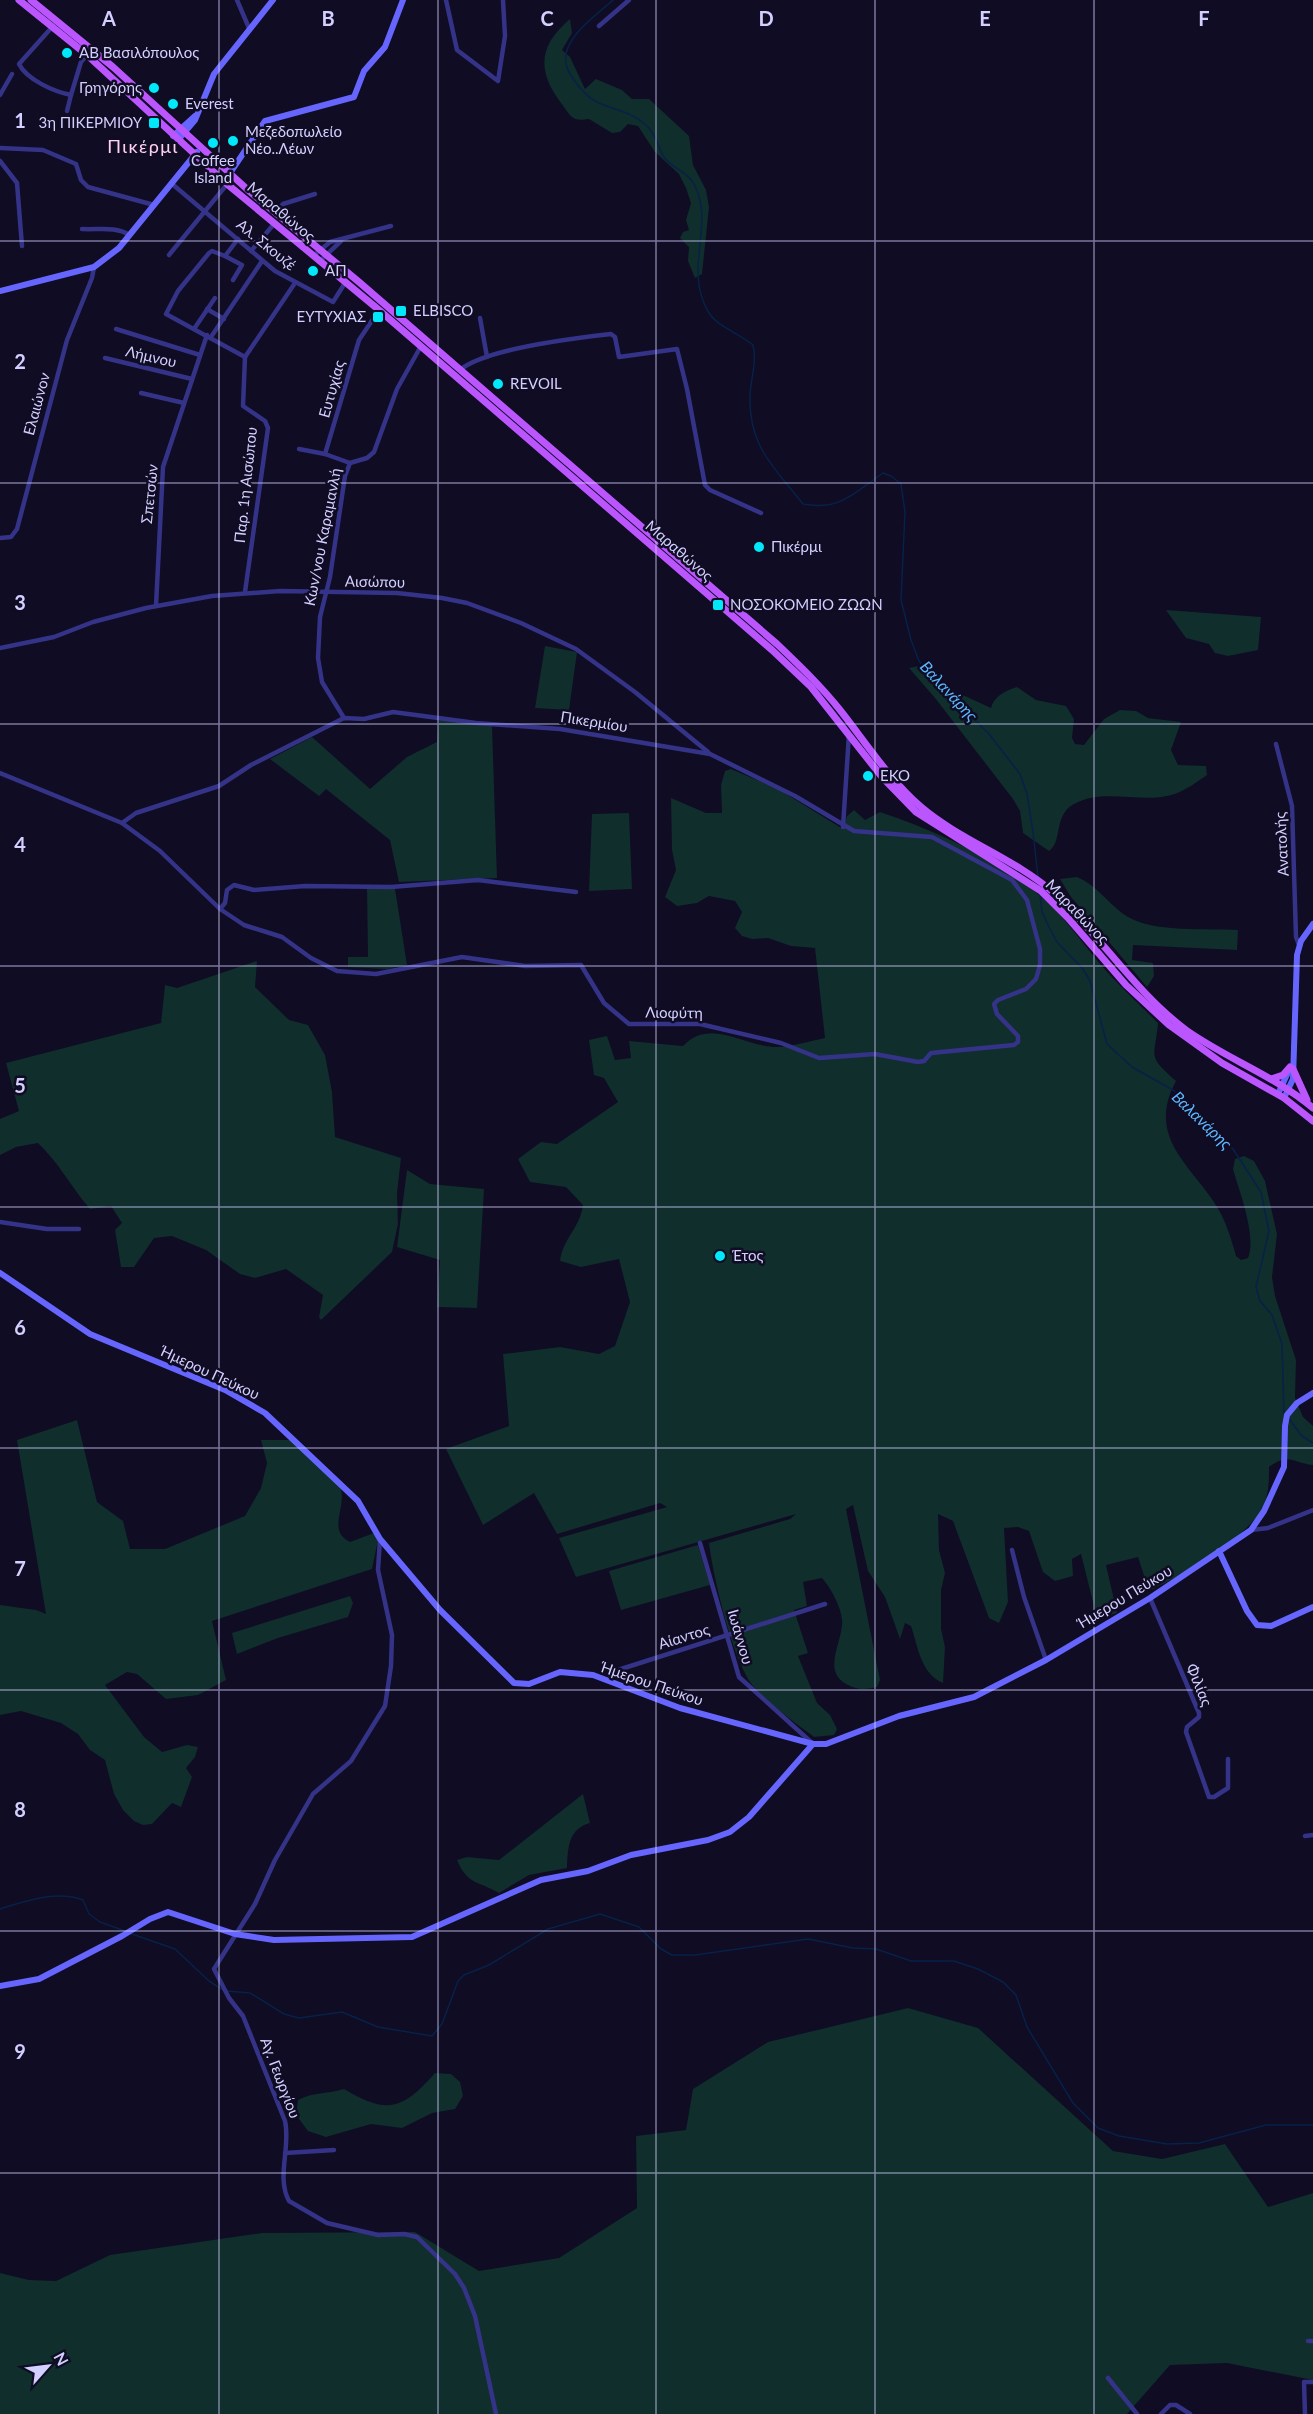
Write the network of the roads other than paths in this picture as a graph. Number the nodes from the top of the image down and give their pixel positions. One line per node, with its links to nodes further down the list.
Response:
1 (19, 0): 9 (main road, Μαραθώνος)
2 (31, 0): 17 (main road, Μαραθώνος)
3 (237, 0): 11 (street)
4 (273, 0): 11 (street)
5 (403, 0): 23 (street)
6 (446, 0): 7 (street)
7 (503, 0)
8 (629, 0): 10 (street)
9 (53, 26): 12 (main road, Μαραθώνος); 15 (street)
10 (599, 26)
11 (249, 28): 17 (street)
12 (87, 55): 15 (street); 18 (main road, Μαραθώνος)
13 (12, 74): 14 (street)
14 (0, 95)
15 (72, 95): 16 (street)
16 (67, 111)
17 (183, 131): 18 (street); 19 (main road, Μαραθώνος)
18 (176, 138): 21 (main road, Μαραθώνος)
19 (201, 147): 21 (street); 23 (main road, Μαραθώνος)
20 (0, 148): 27 (street)
21 (195, 155): 24 (street); 25 (main road, Μαραθώνος)
22 (0, 161): 36 (street)
23 (232, 176): 25 (street); 29 (main road, Μαραθώνος)
24 (171, 183): 27 (street); 28 (street, Αλ. Σκουζέ)
25 (226, 183): 28 (street); 30 (main road, Μαραθώνος)
26 (315, 194): 29 (street)
27 (154, 205): 33 (street)
28 (205, 211): 34 (street, Αλ. Σκουζέ); 40 (street)
29 (274, 212): 37 (main road, Μαραθώνος)
30 (274, 224): 38 (street); 42 (main road, Μαραθώνος)
31 (391, 226): 35 (street)
32 (82, 229): 33 (street)
33 (130, 235): 45 (street)
34 (238, 238): 38 (street, Αλ. Σκουζέ); 41 (street)
35 (346, 238): 37 (street); 39 (street)
36 (22, 246)
37 (319, 249): 39 (main road, Μαραθώνος); 42 (street)
38 (251, 251): 43 (street, Αλ. Σκουζέ)
39 (326, 254): 44 (street); 63 (main road, Μαραθώνος)
40 (169, 255)
41 (225, 256): 46 (street); 55 (street)
42 (313, 256): 44 (main road, Μαραθώνος)
43 (262, 261): 47 (street, Αλ. Σκουζέ); 54 (street, Σπετσών)
44 (319, 262): 48 (main road, Μαραθώνος)
45 (94, 267): 49 (street); 71 (street, Ελαιώνον)
46 (234, 280)
47 (295, 283): 48 (street, Αλ. Σκουζέ); 60 (street)
48 (345, 284): 52 (main road, Μαραθώνος)
49 (0, 291)
50 (215, 298): 51 (street)
51 (207, 309): 54 (street); 55 (street)
52 (379, 310): 58 (main road, Μαραθώνος); 68 (street, Ευτυχίας)
53 (480, 318): 61 (street)
54 (224, 319): 57 (street, Σπετσών)
55 (194, 328): 57 (street)
56 (116, 329): 59 (street)
57 (209, 336): 59 (street, Σπετσών); 60 (street)
58 (421, 346): 69 (street, Κων/νου Καραμανλή); 77 (main road, Μαραθώνος)
59 (200, 355): 64 (street, Σπετσών)
60 (244, 357): 72 (street, Παρ. 1η Αισώπου)
61 (487, 357): 63 (street); 70 (street)
62 (105, 358): 64 (street, Λήμνου)
63 (460, 371): 83 (main road, Μαραθώνος)
64 (192, 379): 66 (street, Σπετσών)
65 (141, 393): 66 (street)
66 (184, 403): 74 (street, Σπετσών)
67 (299, 449): 68 (street)
68 (325, 454): 69 (street)
69 (350, 463): 73 (street, Κων/νου Καραμανλή)
70 (761, 513)
71 (0, 538)
72 (245, 592): 73 (street, Αισώπου); 74 (street, Αισώπου)
73 (326, 593): 76 (street, Κων/νου Καραμανλή); 79 (street, Αισώπου)
74 (156, 606): 75 (street, Αισώπου)
75 (0, 648)
76 (344, 718): 79 (street, Πικερμίου); 81 (street, Πικερμίου)
77 (849, 732): 82 (street); 83 (main road, Μαραθώνος)
78 (1276, 744): 88 (street, Ανατολής)
79 (710, 754): 82 (street, Πικερμίου)
80 (0, 773): 81 (street)
81 (122, 824): 86 (street)
82 (843, 827): 89 (street, Πικερμίου)
83 (1027, 877): 85 (main road, Μαραθώνος)
84 (576, 892): 86 (street)
85 (1052, 896): 91 (main road, Μαραθώνος); 93 (main road, Μαραθώνος)
86 (220, 909): 89 (street, Λιοφύτη)
87 (1313, 924): 88 (street)
88 (1299, 945): 90 (street)
89 (1019, 1039)
90 (1291, 1066): 91 (main road); 92 (street); 94 (main road)
91 (1271, 1079): 92 (main road, Μαραθώνος)
92 (1286, 1087): 93 (street); 94 (main road, Μαραθώνος)
93 (1281, 1096): 95 (main road, Μαραθώνος)
94 (1312, 1108)
95 (1313, 1121)
96 (0, 1222): 97 (street)
97 (79, 1229)
98 (0, 1273): 102 (street, Ήμερου Πεύκου)
99 (1313, 1393): 101 (street, Ήμερου Πεύκου)
100 (1313, 1510): 101 (street)
101 (1251, 1530): 105 (street, Ήμερου Πεύκου)
102 (380, 1539): 112 (street, Ήμερου Πεύκου); 116 (street)
103 (700, 1543): 109 (street, Ιωάννου)
104 (1012, 1550): 110 (street)
105 (1219, 1551): 106 (street, Ήμερου Πεύκου); 108 (street)
106 (1150, 1598): 110 (street, Ήμερου Πεύκου); 113 (street, Φιλίας)
107 (825, 1604): 109 (street, Αίαντος)
108 (1313, 1607)
109 (728, 1636): 111 (street, Αίαντος); 112 (street, Ιωάννου)
110 (1046, 1660): 112 (street, Ήμερου Πεύκου)
111 (618, 1670)
112 (813, 1744): 116 (street)
113 (1228, 1759)
114 (1305, 1836): 115 (street)
115 (1313, 1836)
116 (235, 1934): 117 (street); 119 (street, Αγ. Γεωργίου)
117 (0, 1986)
118 (334, 2150): 119 (street)
119 (285, 2153): 122 (street, Αγ. Γεωργίου)
120 (1108, 2378): 123 (street)
121 (1313, 2382): 126 (street)
122 (496, 2414)
123 (1137, 2414)
124 (1161, 2414): 125 (street)
125 (1190, 2414)
126 (1305, 2414)

